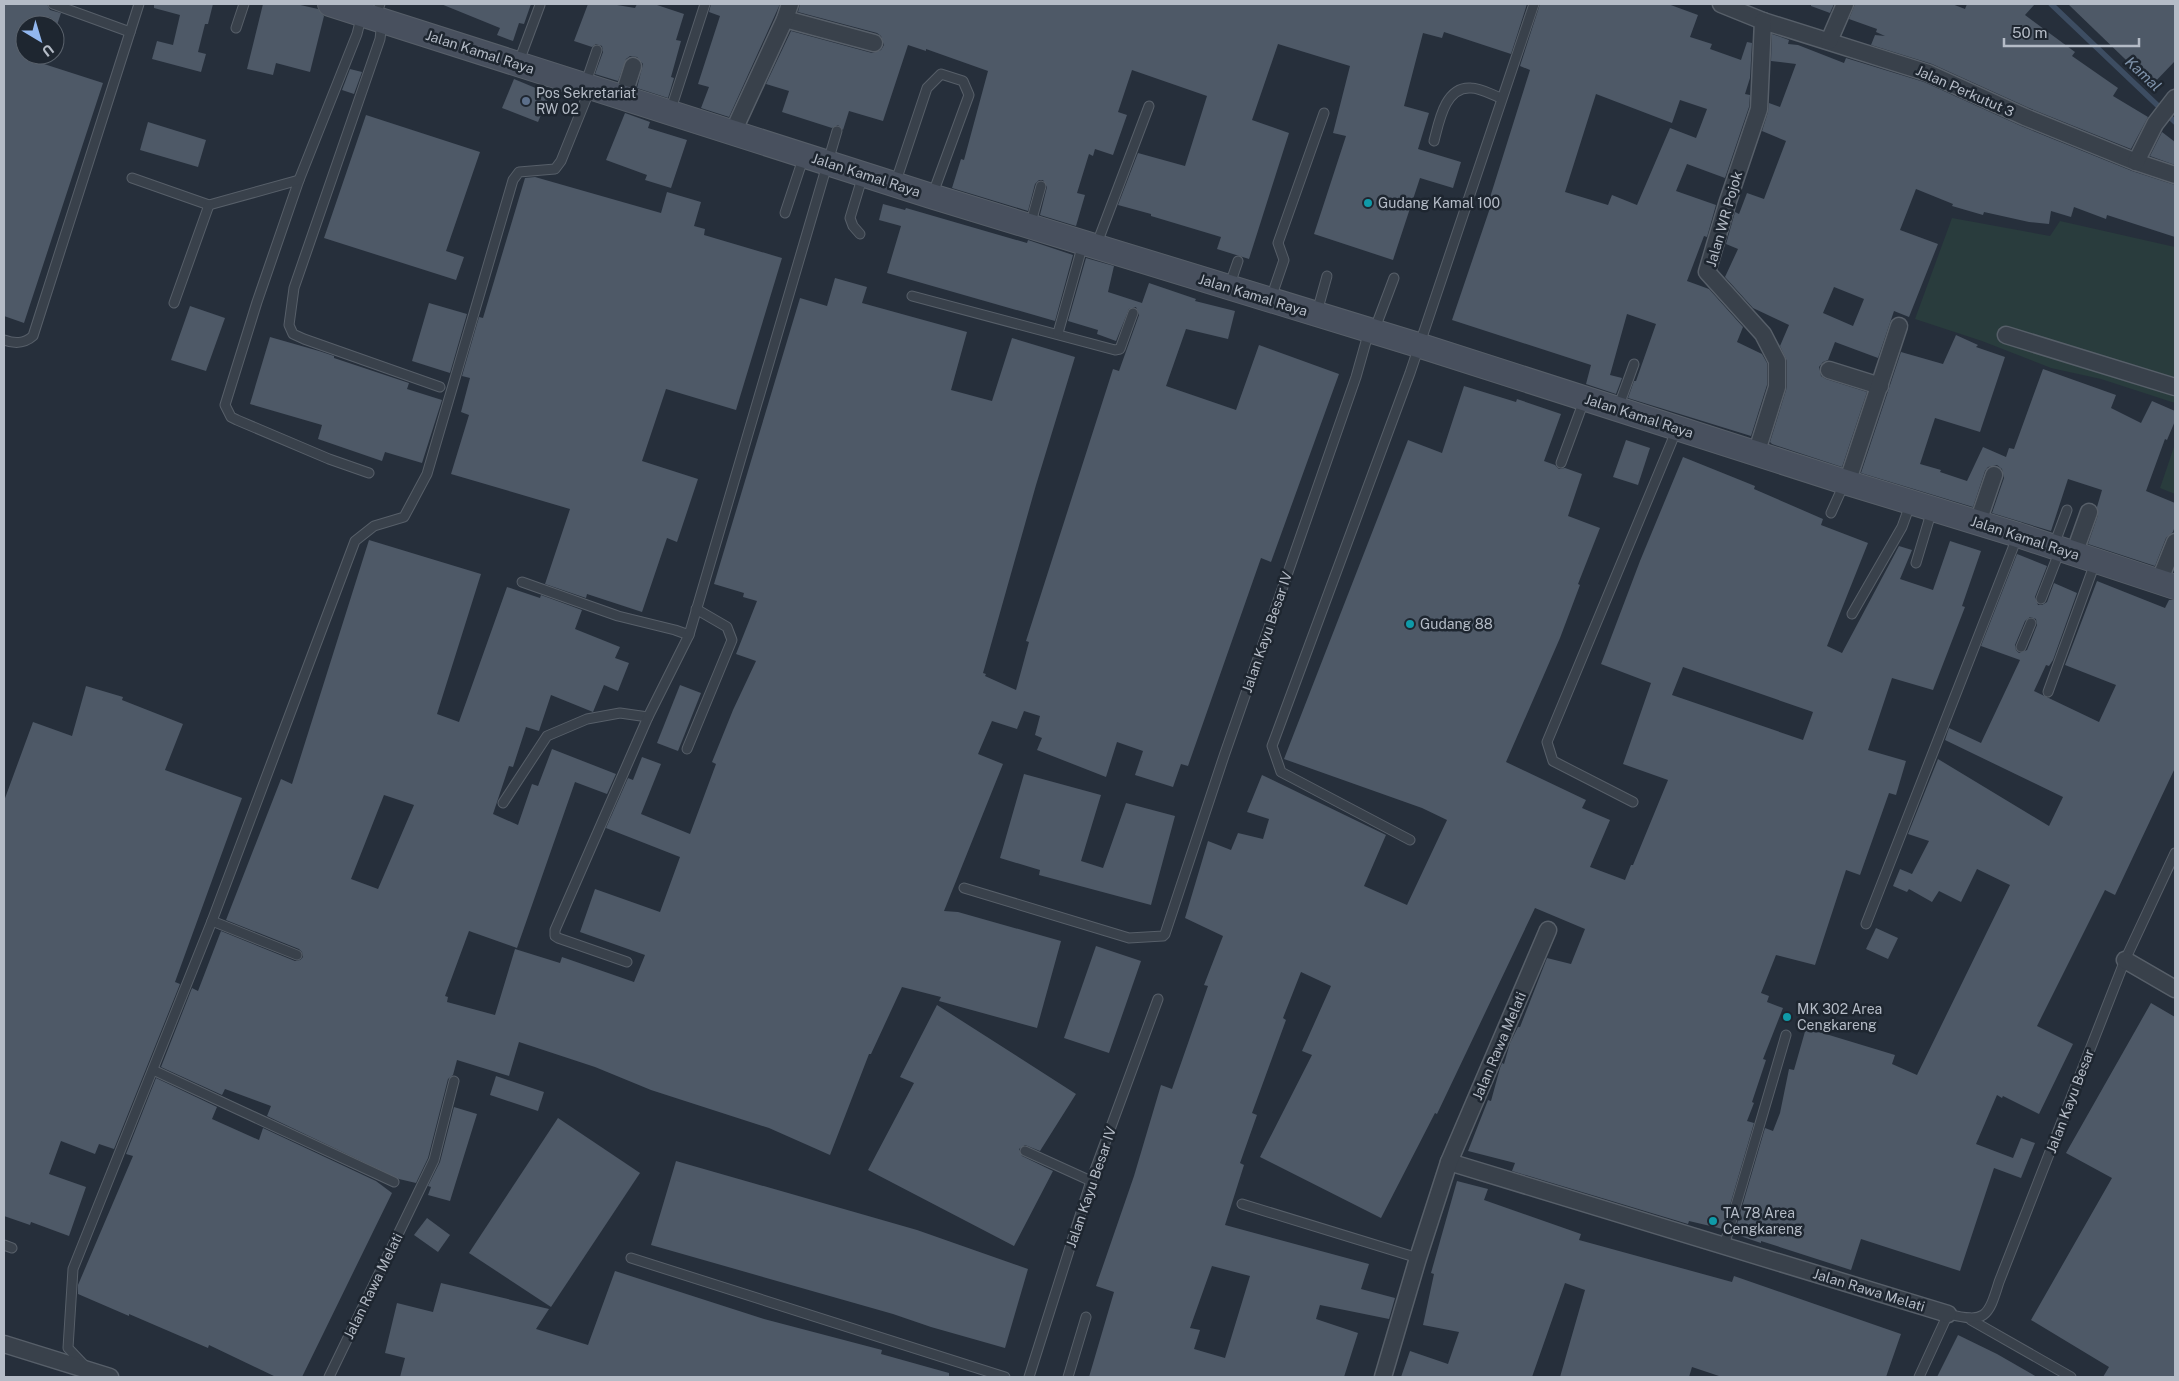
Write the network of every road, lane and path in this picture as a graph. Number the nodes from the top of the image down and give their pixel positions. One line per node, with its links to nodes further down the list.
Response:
1 (53, 4): 14 (lane)
2 (139, 4): 14 (lane)
3 (244, 4): 13 (lane)
4 (330, 4): 11 (main road, Jalan Kamal Raya)
5 (705, 4): 25 (lane)
6 (1534, 4): 22 (lane)
7 (1721, 4): 12 (street, Jalan Perkutut 3)
8 (1845, 4): 15 (street)
9 (540, 5): 18 (lane)
10 (787, 11): 16 (street); 28 (street)
11 (375, 14): 18 (main road, Jalan Kamal Raya); 36 (lane); 63 (lane)
12 (1763, 21): 15 (street, Jalan Perkutut 3); 68 (street, Jalan WR Pojok)
13 (236, 28)
14 (130, 32): 58 (lane)
15 (1829, 41): 32 (street, Jalan Perkutut 3)
16 (874, 43)
17 (597, 50): 20 (lane)
18 (518, 64): 20 (main road, Jalan Kamal Raya)
19 (632, 66): 21 (street)
20 (588, 86): 21 (main road, Jalan Kamal Raya); 99 (lane)
21 (623, 97): 25 (main road, Jalan Kamal Raya)
22 (1501, 98): 29 (lane); 59 (lane)
23 (2174, 99): 32 (street)
24 (1149, 106): 44 (lane)
25 (670, 112): 28 (main road, Jalan Kamal Raya)
26 (1324, 113): 50 (lane)
27 (837, 131): 31 (lane)
28 (733, 132): 30 (main road, Jalan Kamal Raya)
29 (1434, 142)
30 (804, 155): 31 (main road, Jalan Kamal Raya); 41 (lane)
31 (826, 162): 33 (main road, Jalan Kamal Raya); 86 (lane)
32 (2136, 162): 34 (street, Jalan Perkutut 3)
33 (863, 174): 37 (main road, Jalan Kamal Raya); 43 (lane)
34 (2175, 175)
35 (132, 178): 40 (lane)
36 (299, 180): 40 (lane); 70 (lane)
37 (894, 184): 39 (main road, Jalan Kamal Raya); 39 (lane)
38 (1041, 186): 42 (lane)
39 (932, 196): 42 (main road, Jalan Kamal Raya)
40 (209, 205): 51 (lane)
41 (785, 213)
42 (1030, 226): 44 (main road, Jalan Kamal Raya)
43 (860, 234)
44 (1089, 244): 48 (main road, Jalan Kamal Raya); 56 (lane)
45 (1238, 261): 48 (lane)
46 (1327, 276): 53 (lane)
47 (1394, 278): 55 (lane, Jalan Kayu Besar IV)
48 (1229, 288): 50 (main road, Jalan Kamal Raya)
49 (912, 296): 56 (lane)
50 (1270, 301): 53 (main road, Jalan Kamal Raya)
51 (174, 303)
52 (1133, 313): 56 (lane)
53 (1316, 315): 55 (main road, Jalan Kamal Raya)
54 (1899, 326): 62 (street)
55 (1372, 331): 59 (main road, Jalan Kamal Raya); 98 (lane, Jalan Kayu Besar IV)
56 (1058, 334)
57 (2006, 335): 64 (street)
58 (4, 340)
59 (1418, 345): 65 (main road, Jalan Kamal Raya); 96 (lane)
60 (1634, 364): 66 (lane)
61 (1829, 370): 62 (street)
62 (1880, 386): 72 (street)
63 (440, 387)
64 (2175, 387)
65 (1585, 398): 66 (main road, Jalan Kamal Raya); 69 (lane)
66 (1617, 409): 67 (main road, Jalan Kamal Raya)
67 (1677, 428): 68 (main road, Jalan Kamal Raya); 94 (lane)
68 (1756, 454): 72 (main road, Jalan Kamal Raya)
69 (1561, 463)
70 (369, 473)
71 (1994, 475): 77 (street)
72 (1846, 483): 73 (main road, Jalan Kamal Raya); 76 (lane)
73 (1922, 506): 77 (main road, Jalan Kamal Raya); 82 (lane); 87 (lane)
74 (2066, 510): 80 (lane)
75 (2088, 512): 80 (street)
76 (1831, 513)
77 (1978, 522): 78 (main road, Jalan Kamal Raya)
78 (2018, 535): 80 (main road, Jalan Kamal Raya); 100 (lane)
79 (2175, 542): 84 (street)
80 (2063, 550): 81 (main road, Jalan Kamal Raya); 85 (lane)
81 (2096, 561): 84 (main road, Jalan Kamal Raya); 91 (lane)
82 (1916, 563)
83 (522, 582): 89 (lane)
84 (2167, 584)
85 (2041, 599)
86 (696, 608): 89 (lane); 93 (lane)
87 (1852, 614)
88 (2031, 623): 90 (lane)
89 (689, 635): 92 (lane)
90 (2021, 647)
91 (2048, 692)
92 (648, 717): 95 (lane); 104 (lane)
93 (687, 749)
94 (1633, 802)
95 (503, 803)
96 (1410, 840)
97 (2175, 853): 103 (lane, Jalan Kayu Besar)
98 (964, 888)
99 (212, 921): 102 (lane); 108 (lane)
100 (1866, 924)
101 (1548, 930): 111 (street, Jalan Rawa Melati)
102 (297, 954)
103 (2125, 960): 105 (street); 120 (lane, Jalan Kayu Besar)
104 (627, 962)
105 (2175, 989)
106 (1158, 999): 112 (lane, Jalan Kayu Besar IV)
107 (1786, 1035): 115 (lane)
108 (153, 1070): 113 (lane); 122 (lane)
109 (454, 1081): 124 (lane, Jalan Rawa Melati)
110 (1025, 1151): 112 (lane)
111 (1449, 1162): 115 (street, Jalan Rawa Melati); 117 (street, Jalan Rawa Melati)
112 (1091, 1181): 126 (lane, Jalan Kayu Besar IV)
113 (394, 1182)
114 (1242, 1204): 117 (lane)
115 (1724, 1246): 118 (street, Jalan Rawa Melati)
116 (631, 1258): 125 (lane)
117 (1418, 1258): 128 (street, Jalan Rawa Melati)
118 (1948, 1314): 120 (lane); 129 (lane)
119 (1086, 1317): 127 (lane)
120 (1971, 1320): 130 (lane)
121 (4, 1344): 122 (street)
122 (89, 1374): 123 (street)
123 (110, 1377)
124 (329, 1377)
125 (1005, 1377)
126 (1030, 1377)
127 (1068, 1377)
128 (1383, 1377)
129 (1919, 1377)
130 (2071, 1377)

